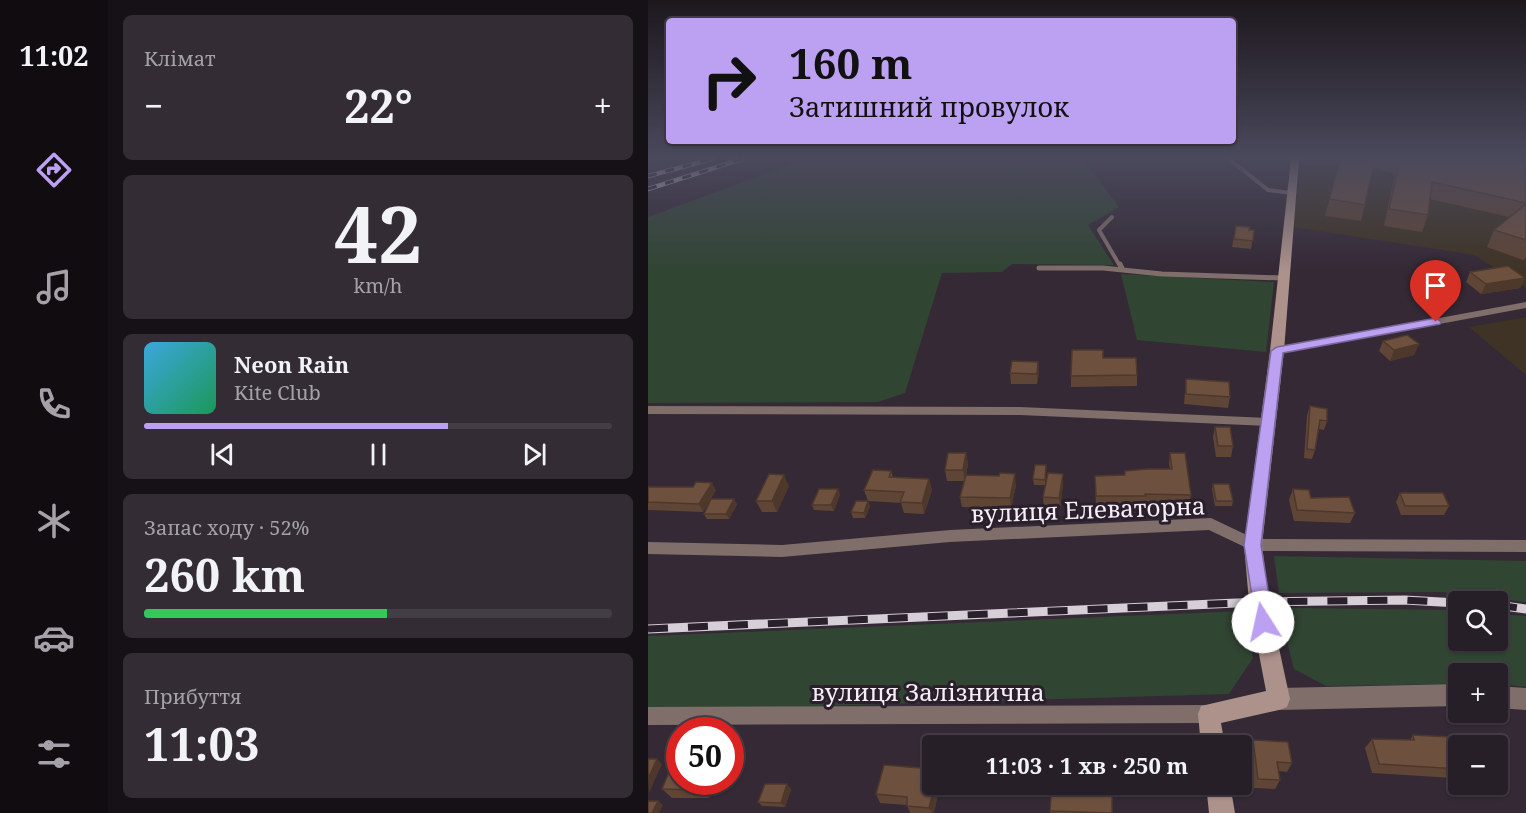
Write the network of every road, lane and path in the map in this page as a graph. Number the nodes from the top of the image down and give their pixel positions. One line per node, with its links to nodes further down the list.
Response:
1 (1292, 197): 5 (main road)
2 (1112, 217): 4 (lane)
3 (1039, 268): 4 (lane)
4 (1123, 270): 5 (lane)
5 (1283, 278): 7 (main road)
6 (1526, 305): 7 (street)
7 (1277, 351): 9 (main road)
8 (648, 410): 9 (street)
9 (1268, 422): 10 (main road)
10 (1253, 545): 11 (street, вулиця Елеваторна); 12 (street, вулиця Елеваторна); 15 (main road)
11 (1526, 546)
12 (648, 548)
13 (1448, 695): 15 (street)
14 (1508, 698): 16 (street)
15 (1279, 699): 17 (main road)
16 (1526, 699)
17 (1209, 714): 18 (street, вулиця Залізнична); 19 (main road)
18 (648, 716)
19 (1212, 735)
20 (1220, 795): 21 (main road)
21 (1222, 813)

